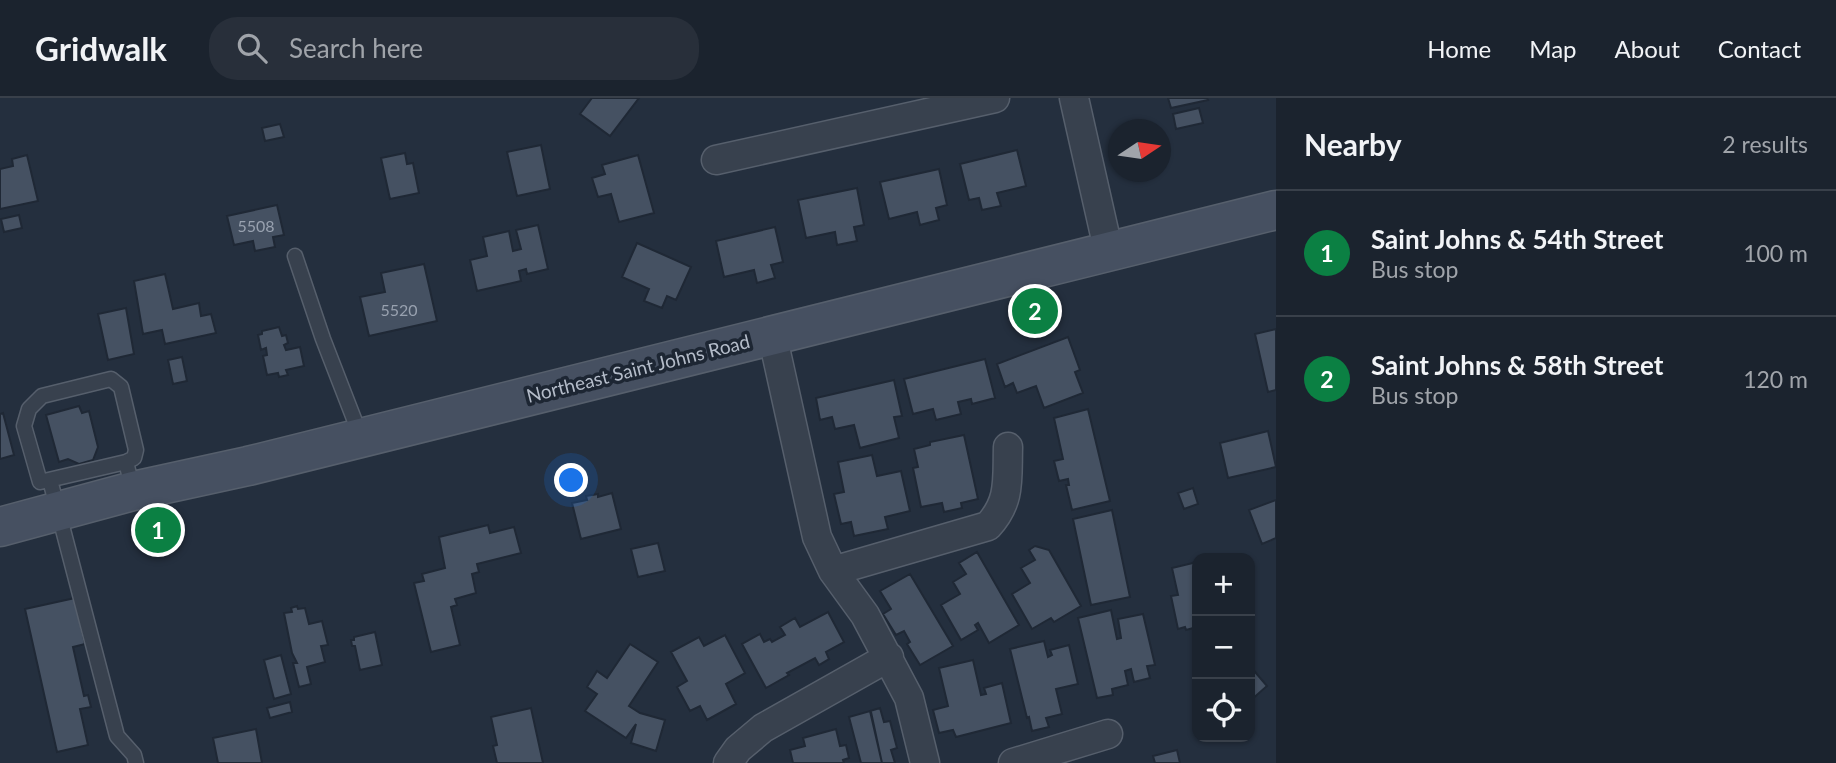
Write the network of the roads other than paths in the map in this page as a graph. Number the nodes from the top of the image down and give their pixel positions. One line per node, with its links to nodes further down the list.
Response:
1 (995, 98): 3 (street)
2 (1074, 98): 5 (street)
3 (716, 160)
4 (1276, 210): 5 (main road, Northeast Saint Johns Road)
5 (1109, 253): 7 (main road, Northeast Saint Johns Road)
6 (295, 256): 8 (lane)
7 (772, 334): 8 (main road, Northeast Saint Johns Road); 13 (street)
8 (361, 438): 10 (main road, Northeast Saint Johns Road)
9 (1008, 447): 13 (street)
10 (130, 476): 11 (main road, Northeast Saint Johns Road); 11 (lane)
11 (54, 495): 12 (main road, Northeast Saint Johns Road); 16 (lane)
12 (0, 527)
13 (832, 571): 14 (street)
14 (889, 657): 17 (street); 18 (street)
15 (1108, 733): 19 (street)
16 (136, 763)
17 (727, 763)
18 (925, 763)
19 (1013, 763)

